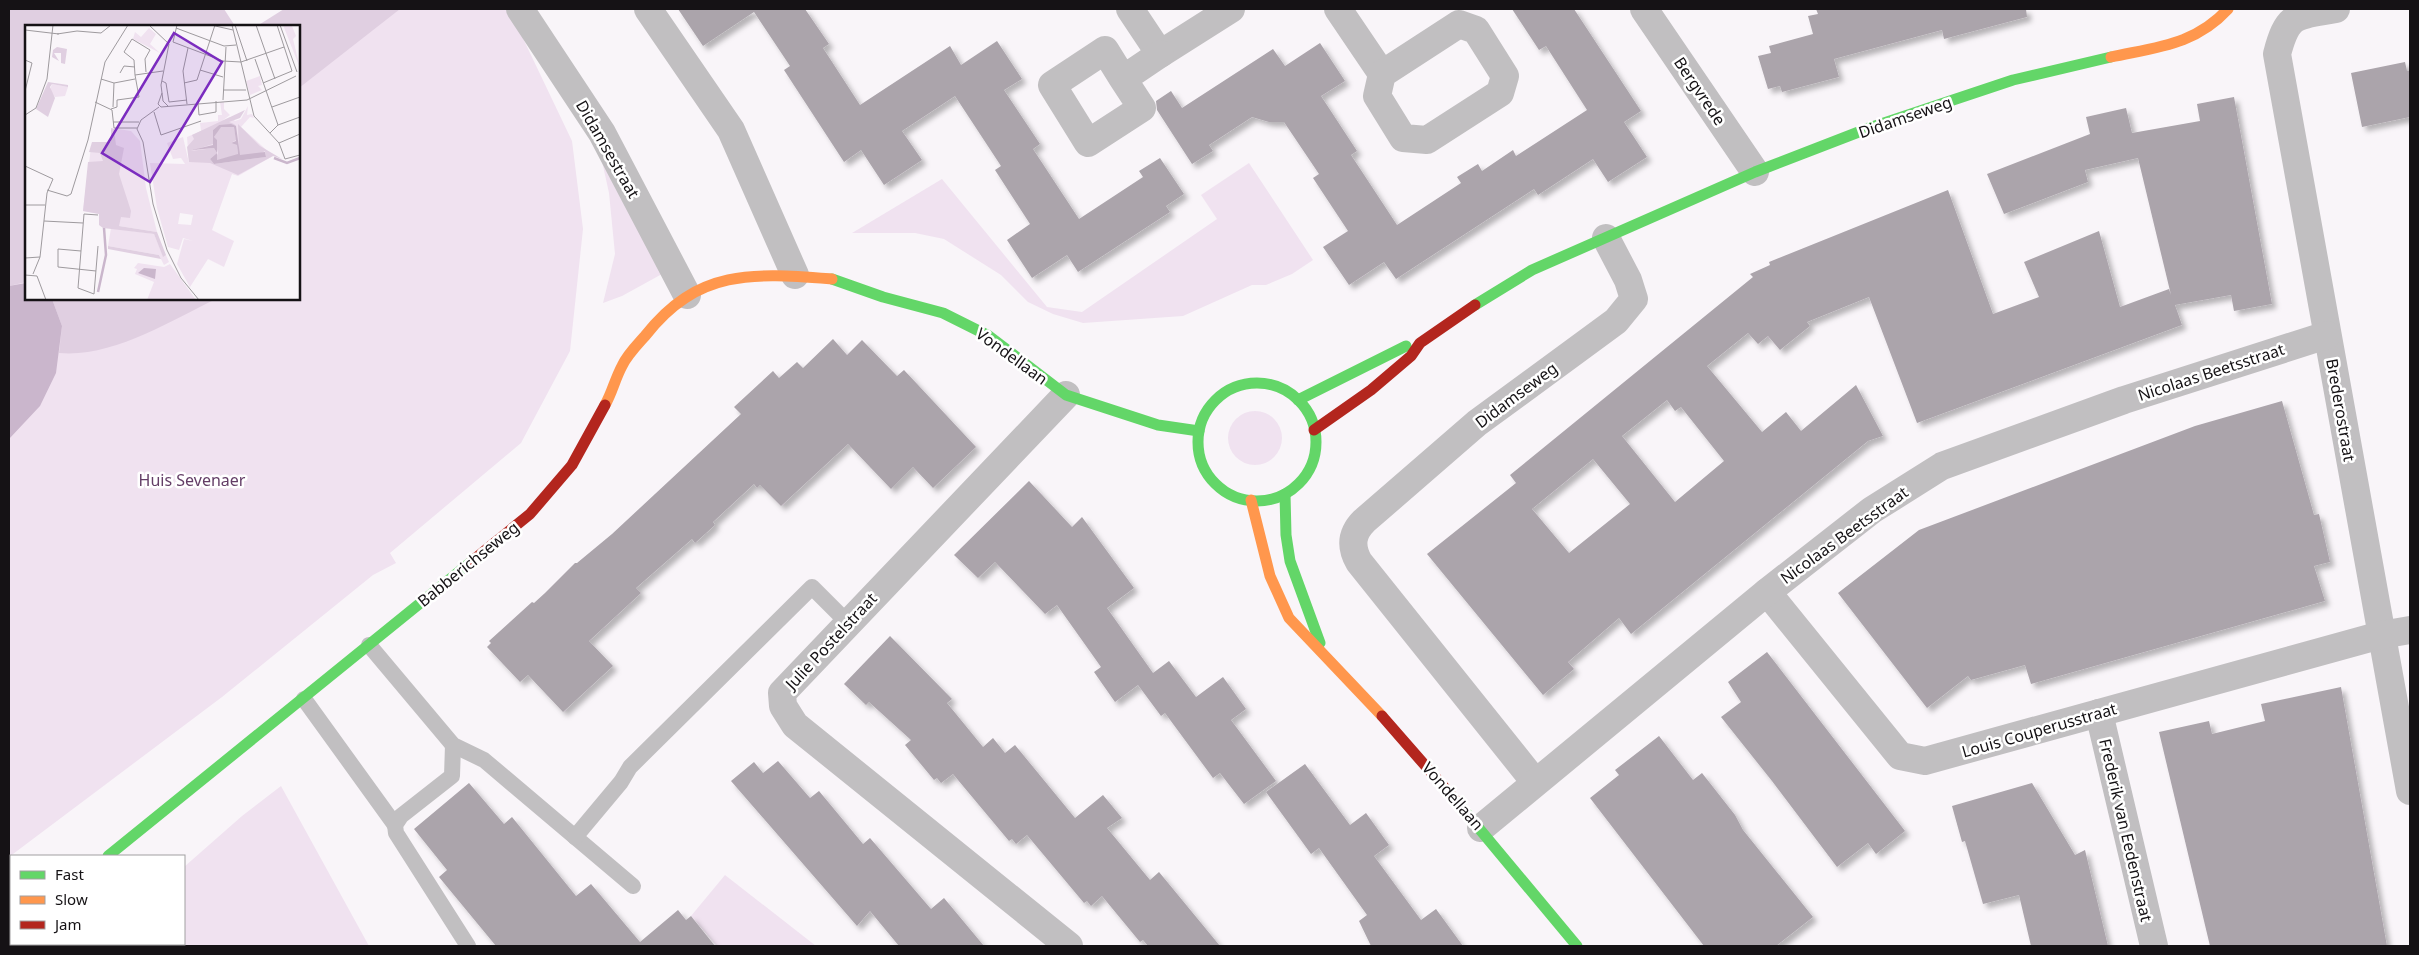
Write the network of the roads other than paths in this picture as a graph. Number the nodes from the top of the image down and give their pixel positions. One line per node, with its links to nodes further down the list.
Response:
1 (520, 9): 15 (street, Didamsestraat)
2 (648, 9): 14 (street)
3 (1130, 9): 9 (street)
4 (1231, 9): 9 (street)
5 (1338, 9): 10 (street)
6 (1644, 9): 12 (street, Bergvrede)
7 (2228, 9): 12 (street, Didamseweg)
8 (2336, 9): 16 (street, Brederostraat)
9 (1160, 54): 11 (street)
10 (1382, 74): 10 (street)
11 (1123, 79)
12 (1755, 172): 13 (street, Didamseweg)
13 (1606, 238): 17 (street, Didamseweg); 33 (street, Didamseweg)
14 (795, 275): 15 (street, Babberichseweg); 18 (street, Vondellaan)
15 (688, 295): 28 (street, Babberichseweg)
16 (2327, 335): 24 (street, Nicolaas Beetsstraat); 27 (street, Brederostraat)
17 (1420, 343): 19 (street, Didamseweg); 20 (street, Didamseweg)
18 (1066, 395): 21 (street, Vondellaan); 25 (street, Julie Postelstraat)
19 (1298, 400): 20 (street); 21 (street)
20 (1314, 430): 22 (street)
21 (1199, 431): 23 (street)
22 (1285, 494): 23 (street); 29 (street, Vondellaan)
23 (1252, 500): 29 (street, Vondellaan)
24 (1767, 592): 31 (street, Louis Couperusstraat); 33 (street, Nicolaas Beetsstraat)
25 (848, 623): 37 (lane); 41 (street, Julie Postelstraat)
26 (2410, 630): 27 (street, Louis Couperusstraat)
27 (2381, 636): 31 (street, Louis Couperusstraat); 34 (street, Brederostraat)
28 (369, 645): 30 (street, Babberichseweg); 32 (lane)
29 (1323, 651): 36 (street, Vondellaan)
30 (304, 699): 35 (lane); 38 (street, Babberichseweg)
31 (2099, 713): 43 (street, Frederik van Eedenstraat)
32 (453, 745): 35 (lane); 37 (lane)
33 (1535, 782): 36 (street, Nicolaas Beetsstraat)
34 (2410, 791)
35 (395, 824): 40 (lane)
36 (1481, 828): 42 (street, Vondellaan)
37 (575, 837): 39 (lane)
38 (109, 855)
39 (633, 886)
40 (468, 946)
41 (1069, 946)
42 (1577, 946)
43 (2154, 946)

